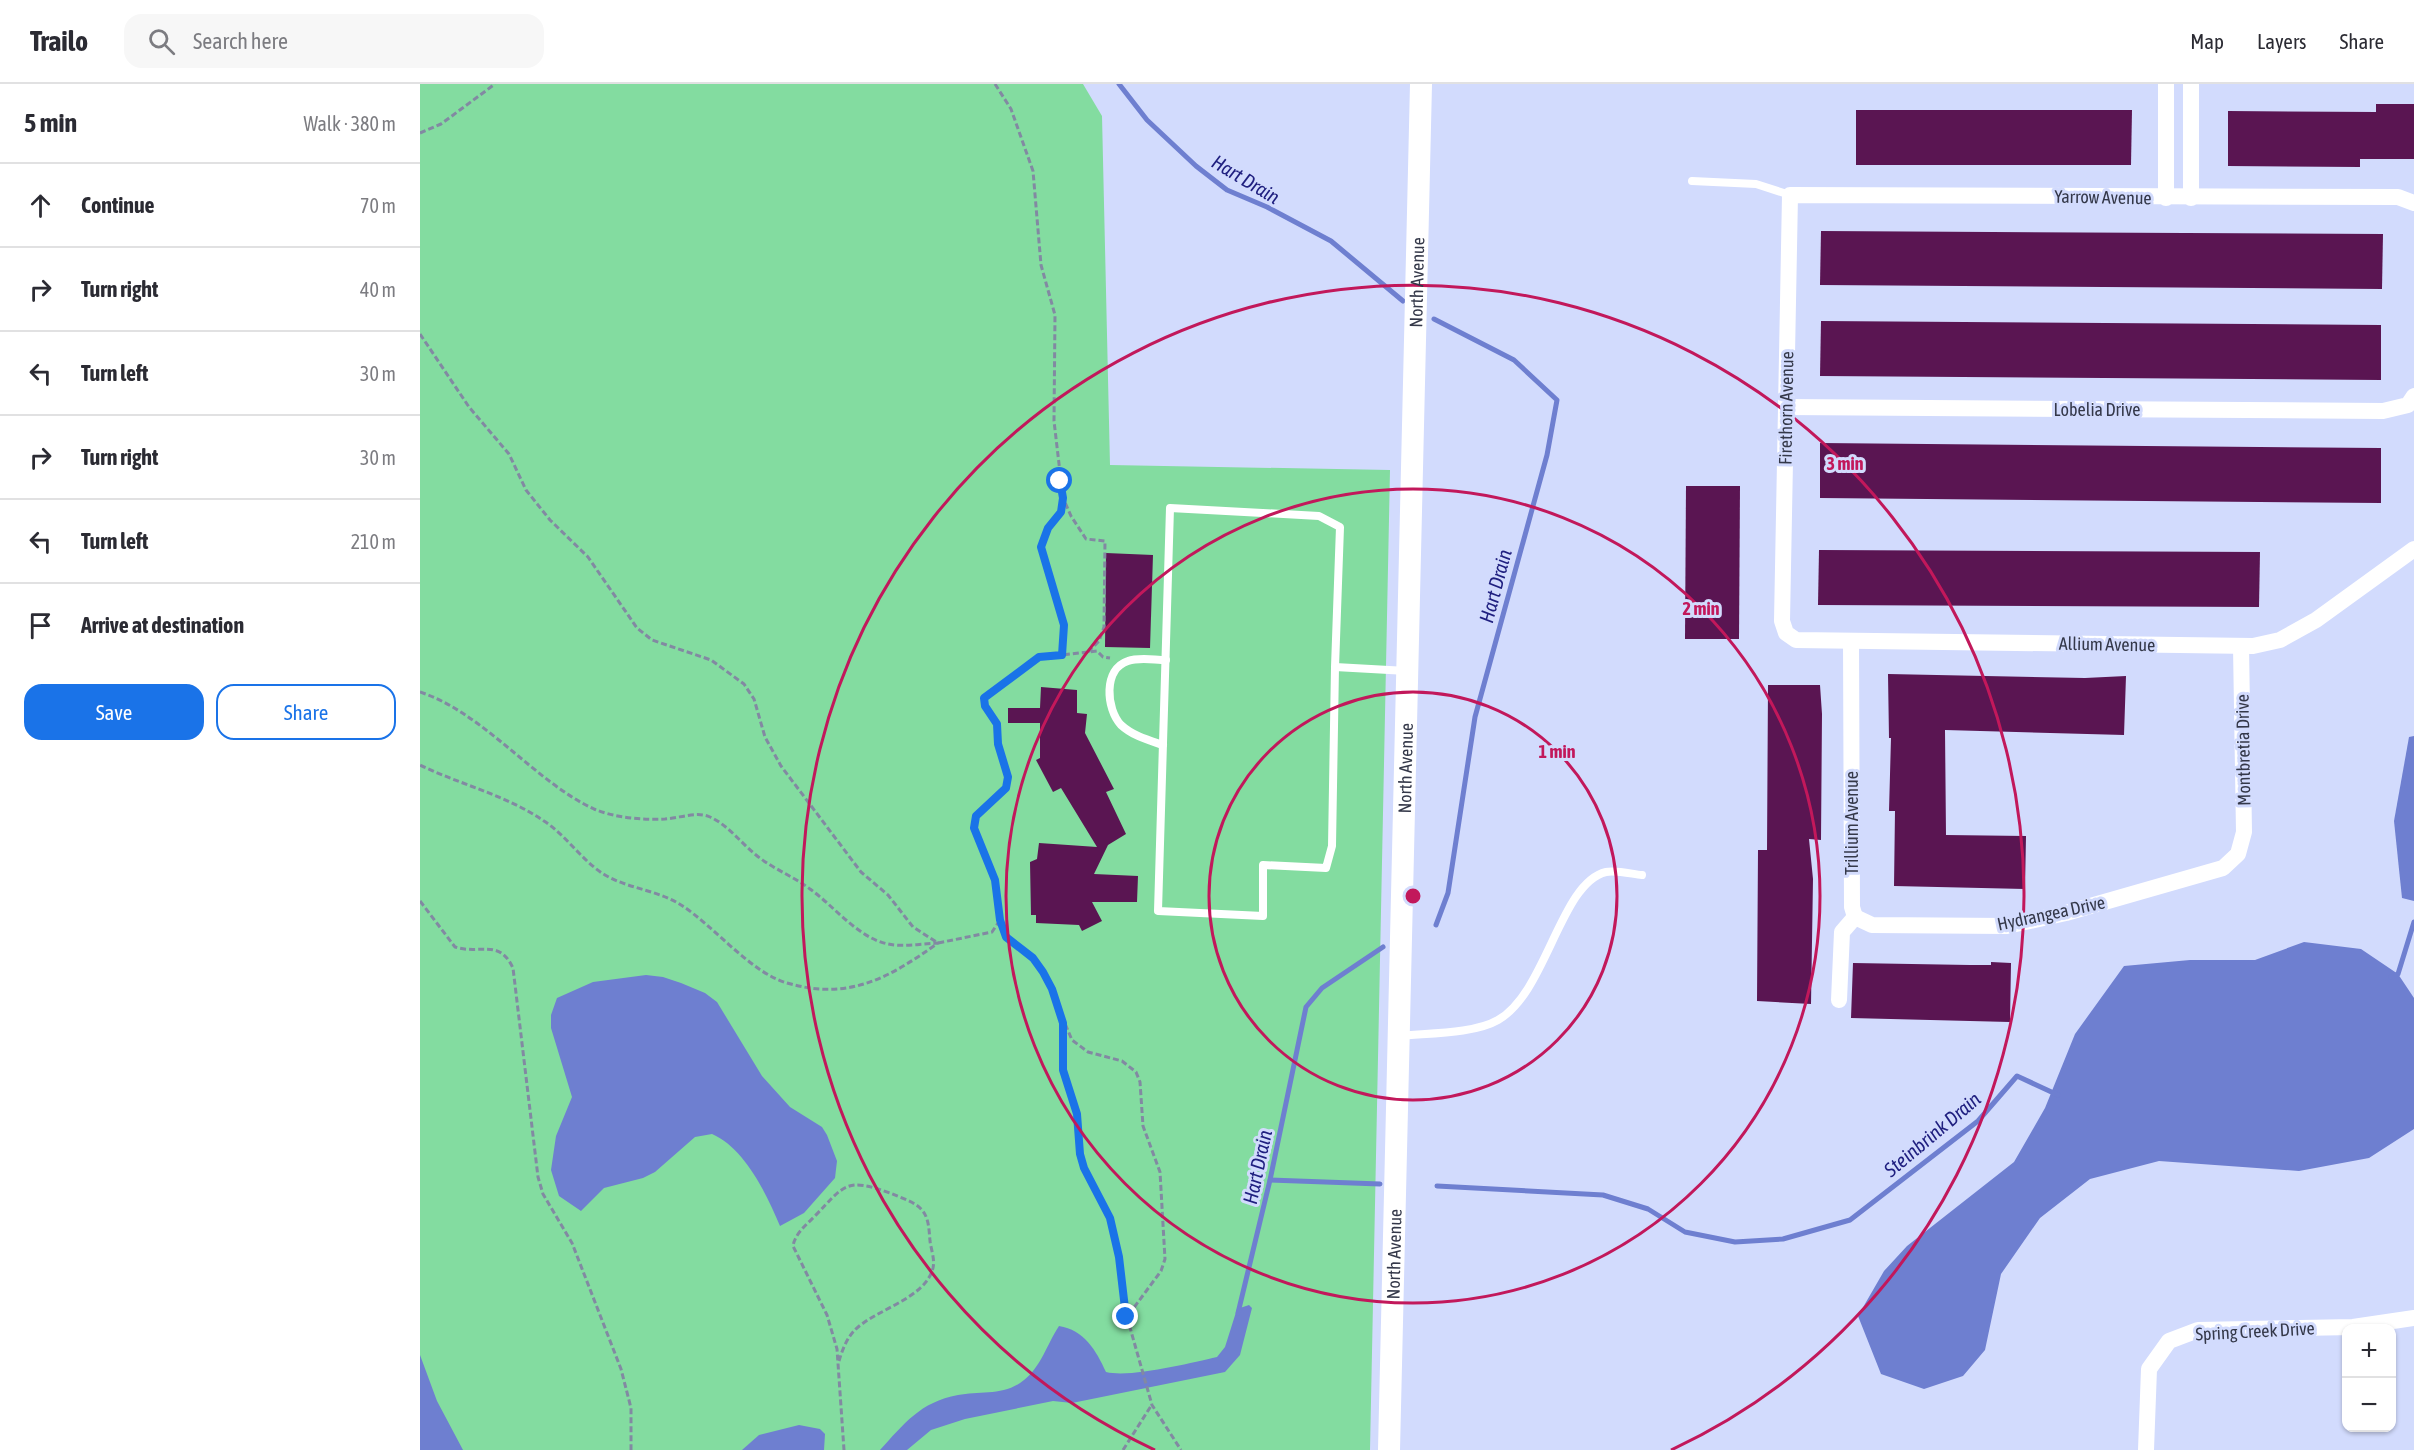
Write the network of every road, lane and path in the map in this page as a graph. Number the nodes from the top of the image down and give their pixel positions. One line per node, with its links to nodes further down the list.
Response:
1 (495, 84): 6 (path)
2 (996, 84): 15 (path)
3 (1420, 84): 25 (street, North Avenue)
4 (2166, 84): 9 (street)
5 (2191, 84): 10 (street)
6 (420, 133)
7 (1692, 181): 8 (lane)
8 (1790, 195): 9 (street, Yarrow Avenue); 14 (street, Firethorn Avenue)
9 (2166, 198): 10 (street, Yarrow Avenue)
10 (2191, 198): 11 (street, Yarrow Avenue)
11 (2413, 201)
12 (420, 334): 34 (path)
13 (2411, 400): 14 (street, Lobelia Drive)
14 (1786, 407): 17 (street, Firethorn Avenue)
15 (1063, 498): 20 (path); 21 (path)
16 (2414, 549): 19 (street, Allium Avenue)
17 (1782, 621): 18 (street, Allium Avenue)
18 (1851, 640): 19 (street, Allium Avenue); 32 (street, Trillium Avenue)
19 (2241, 646): 29 (street, Montbretia Drive)
20 (1089, 652): 21 (path); 22 (path)
21 (1062, 655): 33 (path)
22 (1130, 660): 23 (lane); 27 (lane)
23 (1166, 660): 24 (lane); 27 (lane)
24 (1335, 667): 25 (lane); 27 (lane)
25 (1407, 671): 37 (street, North Avenue)
26 (420, 692): 34 (path)
27 (1163, 745)
28 (420, 765): 34 (path)
29 (2238, 854): 32 (street, Hydrangea Drive)
30 (1642, 875): 37 (lane)
31 (420, 901): 42 (path)
32 (1855, 917): 35 (street)
33 (1000, 920): 34 (path); 36 (path)
34 (938, 943)
35 (1839, 1000)
36 (1063, 1023): 38 (path); 38 (path)
37 (1399, 1036): 46 (street, North Avenue)
38 (1126, 1317): 41 (path)
39 (2414, 1318): 47 (street, Spring Creek Drive)
40 (839, 1361): 40 (path); 43 (path)
41 (1152, 1406): 44 (path); 45 (path)
42 (631, 1450)
43 (844, 1450)
44 (1123, 1450)
45 (1181, 1450)
46 (1389, 1450)
47 (2146, 1450)

